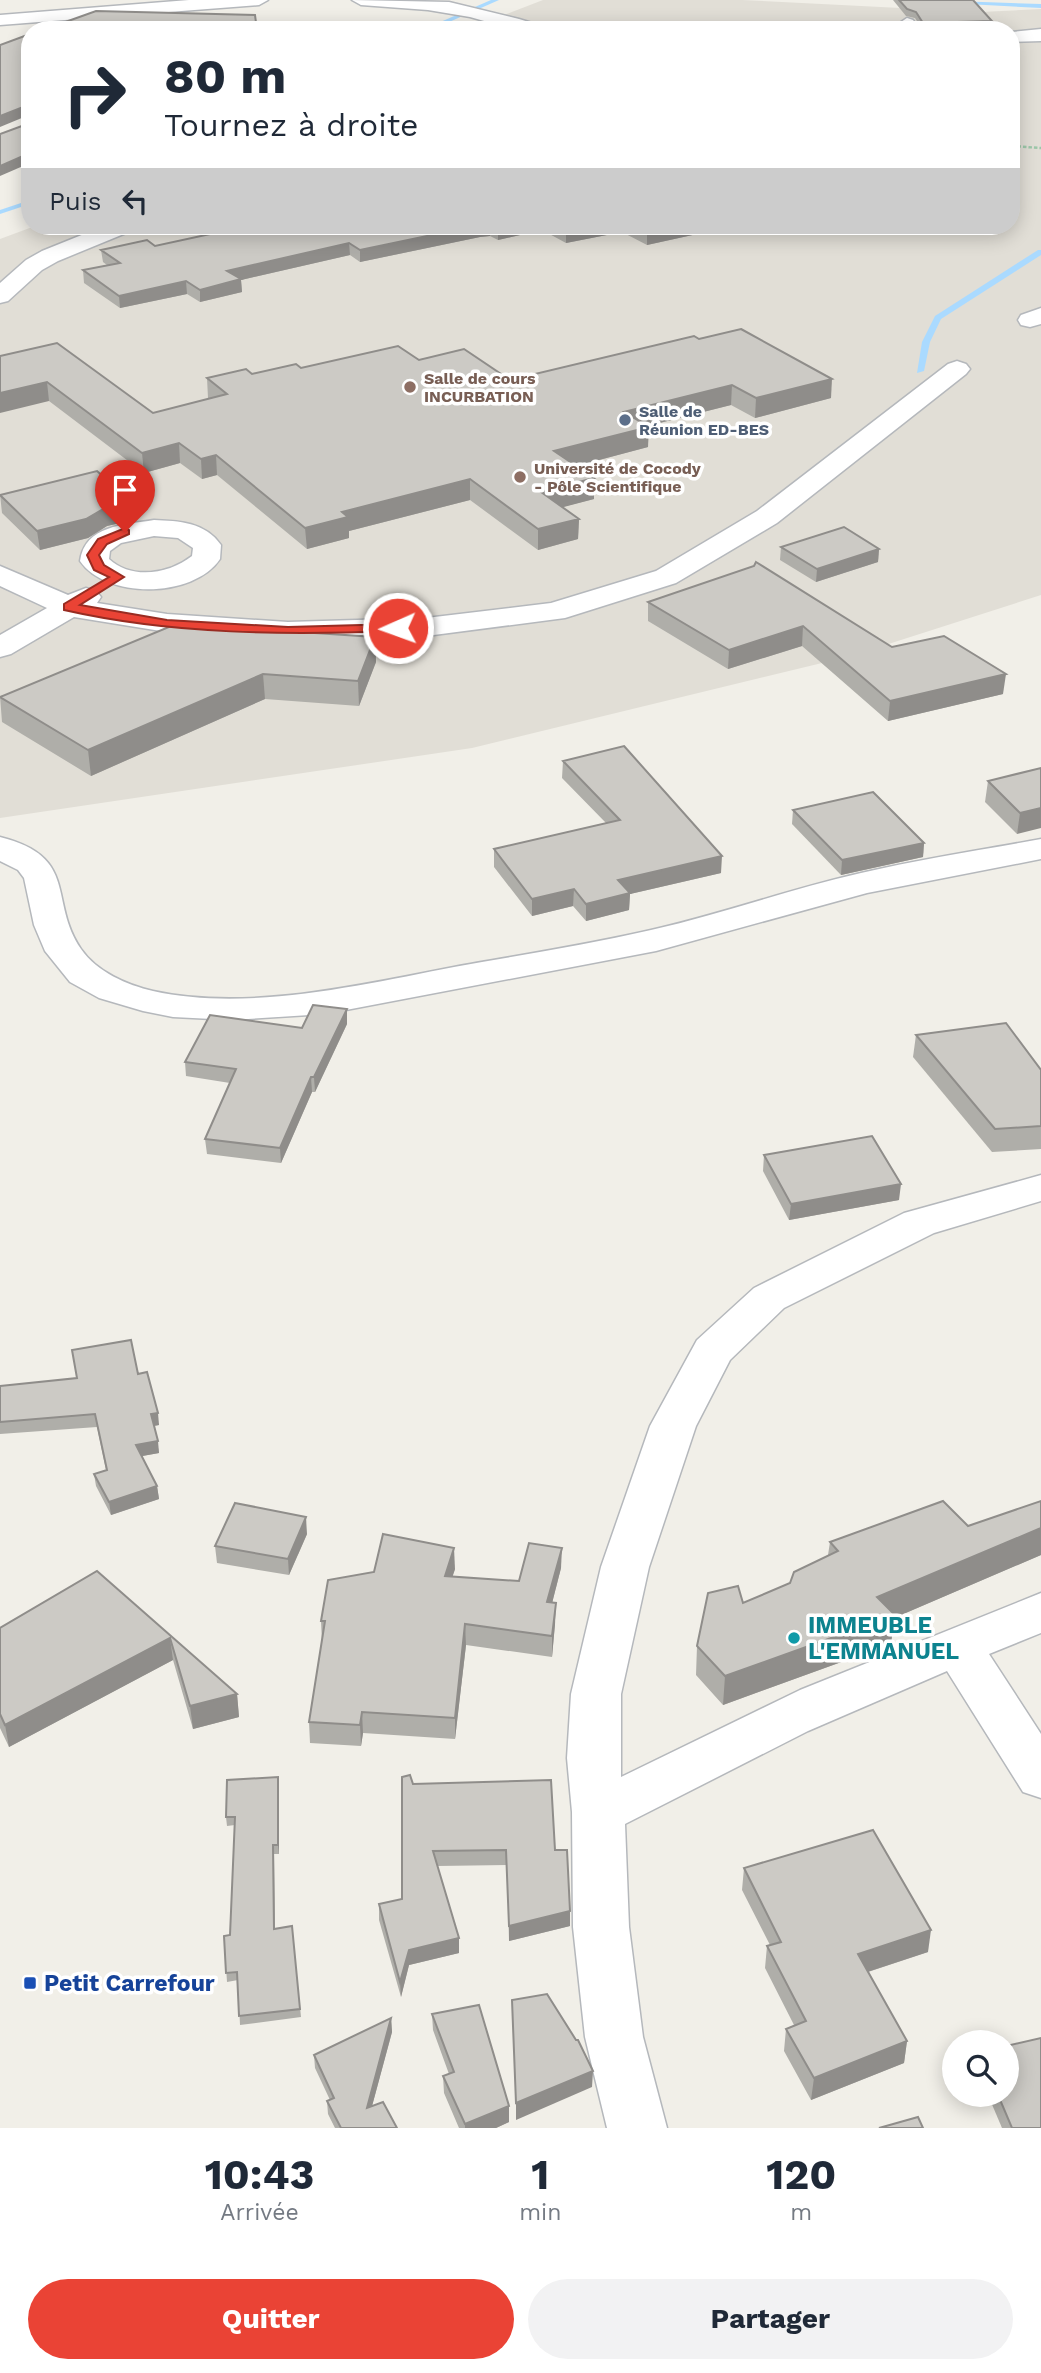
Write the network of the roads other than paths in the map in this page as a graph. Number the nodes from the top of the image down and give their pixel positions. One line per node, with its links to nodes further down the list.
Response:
1 (259, 0): 3 (street)
2 (361, 0): 6 (street)
3 (134, 10): 4 (street); 5 (street)
4 (0, 20)
5 (141, 21)
6 (510, 21)
7 (1041, 35): 8 (street)
8 (1020, 36)
9 (101, 235): 10 (street)
10 (0, 296)
11 (957, 369): 14 (street)
12 (0, 575): 14 (street)
13 (118, 577): 14 (street)
14 (69, 607): 15 (street)
15 (0, 648)
16 (0, 847): 17 (street)
17 (1041, 849)
18 (1041, 1188): 22 (street)
19 (1041, 1612): 20 (street)
20 (958, 1647): 21 (street); 22 (street)
21 (1041, 1777)
22 (598, 1812): 23 (street)
23 (637, 2128)

